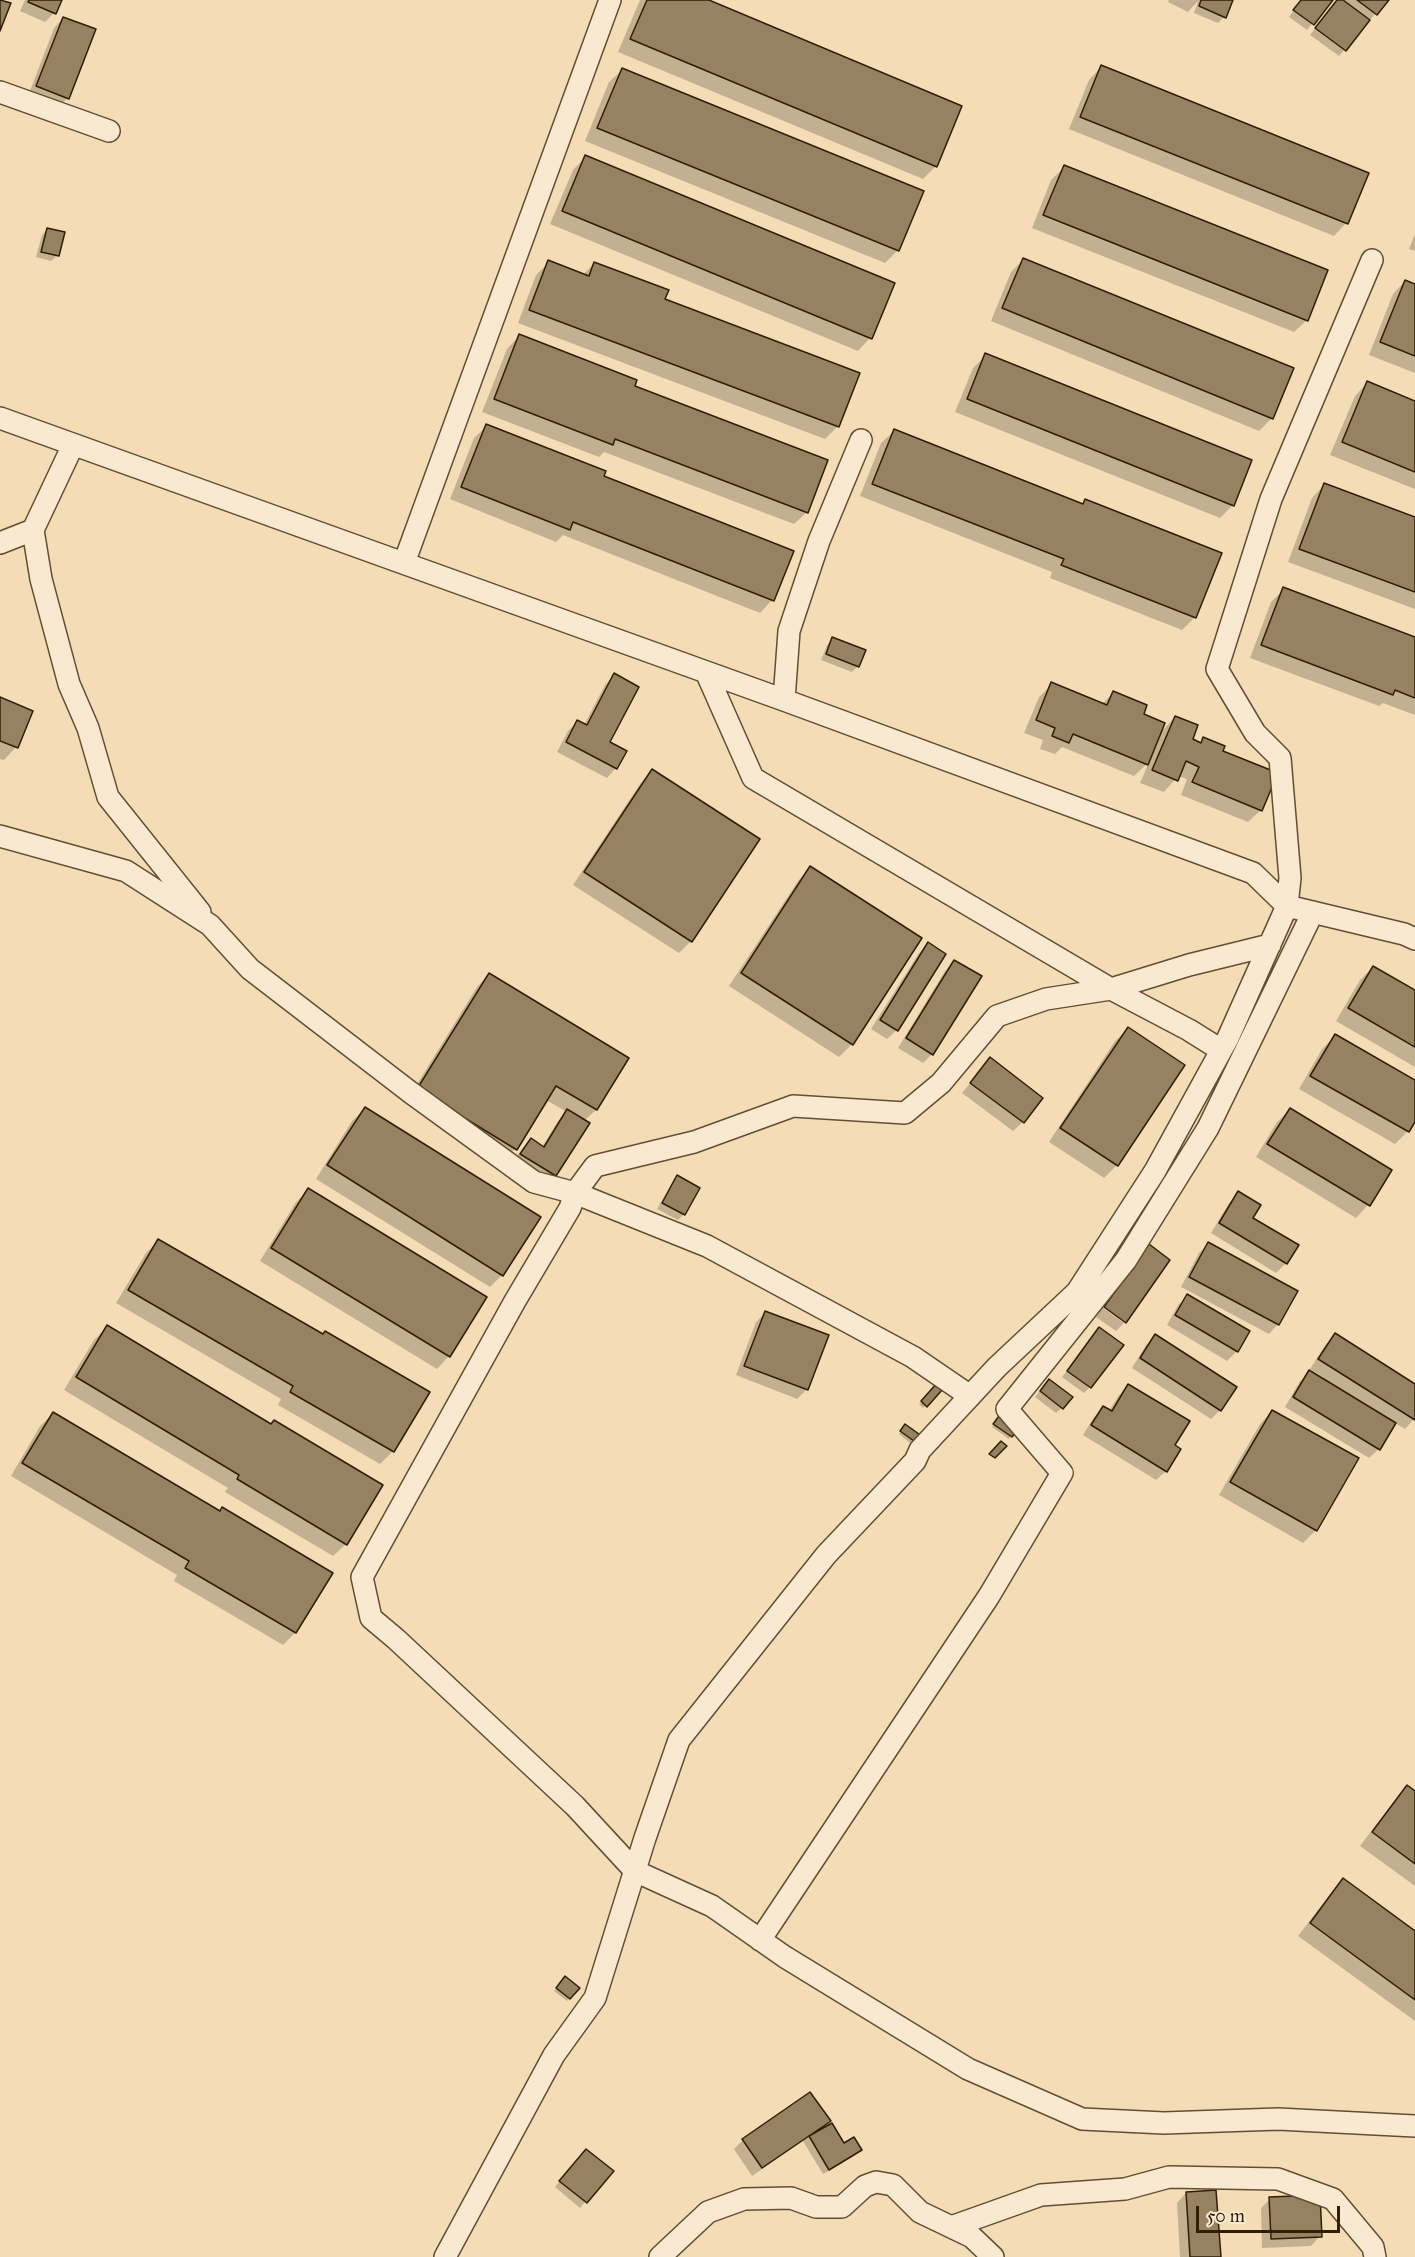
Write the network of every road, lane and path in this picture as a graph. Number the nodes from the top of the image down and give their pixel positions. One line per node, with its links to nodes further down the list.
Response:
1 (610, 0): 10 (street)
2 (0, 92): 3 (street)
3 (109, 131)
4 (1371, 260): 14 (street)
5 (0, 418): 7 (street)
6 (861, 440): 12 (street)
7 (73, 445): 8 (street); 10 (street)
8 (33, 530): 9 (street); 16 (street)
9 (0, 543)
10 (404, 563): 11 (street)
11 (706, 672): 12 (street); 19 (street)
12 (784, 700): 14 (street)
13 (0, 836): 16 (street)
14 (1287, 906): 15 (street); 18 (street)
15 (1313, 912): 17 (street); 24 (street)
16 (210, 925): 21 (street)
17 (1415, 939)
18 (1270, 945): 19 (street); 20 (street)
19 (1111, 989): 20 (street); 21 (street)
20 (1221, 1050): 22 (street)
21 (575, 1193): 22 (street); 23 (street)
22 (970, 1396): 23 (street)
23 (635, 1871): 24 (street); 27 (street)
24 (760, 1940): 25 (street)
25 (1415, 2126)
26 (951, 2227): 28 (street); 29 (street); 30 (street)
27 (445, 2257)
28 (660, 2257)
29 (993, 2257)
30 (1375, 2257)

